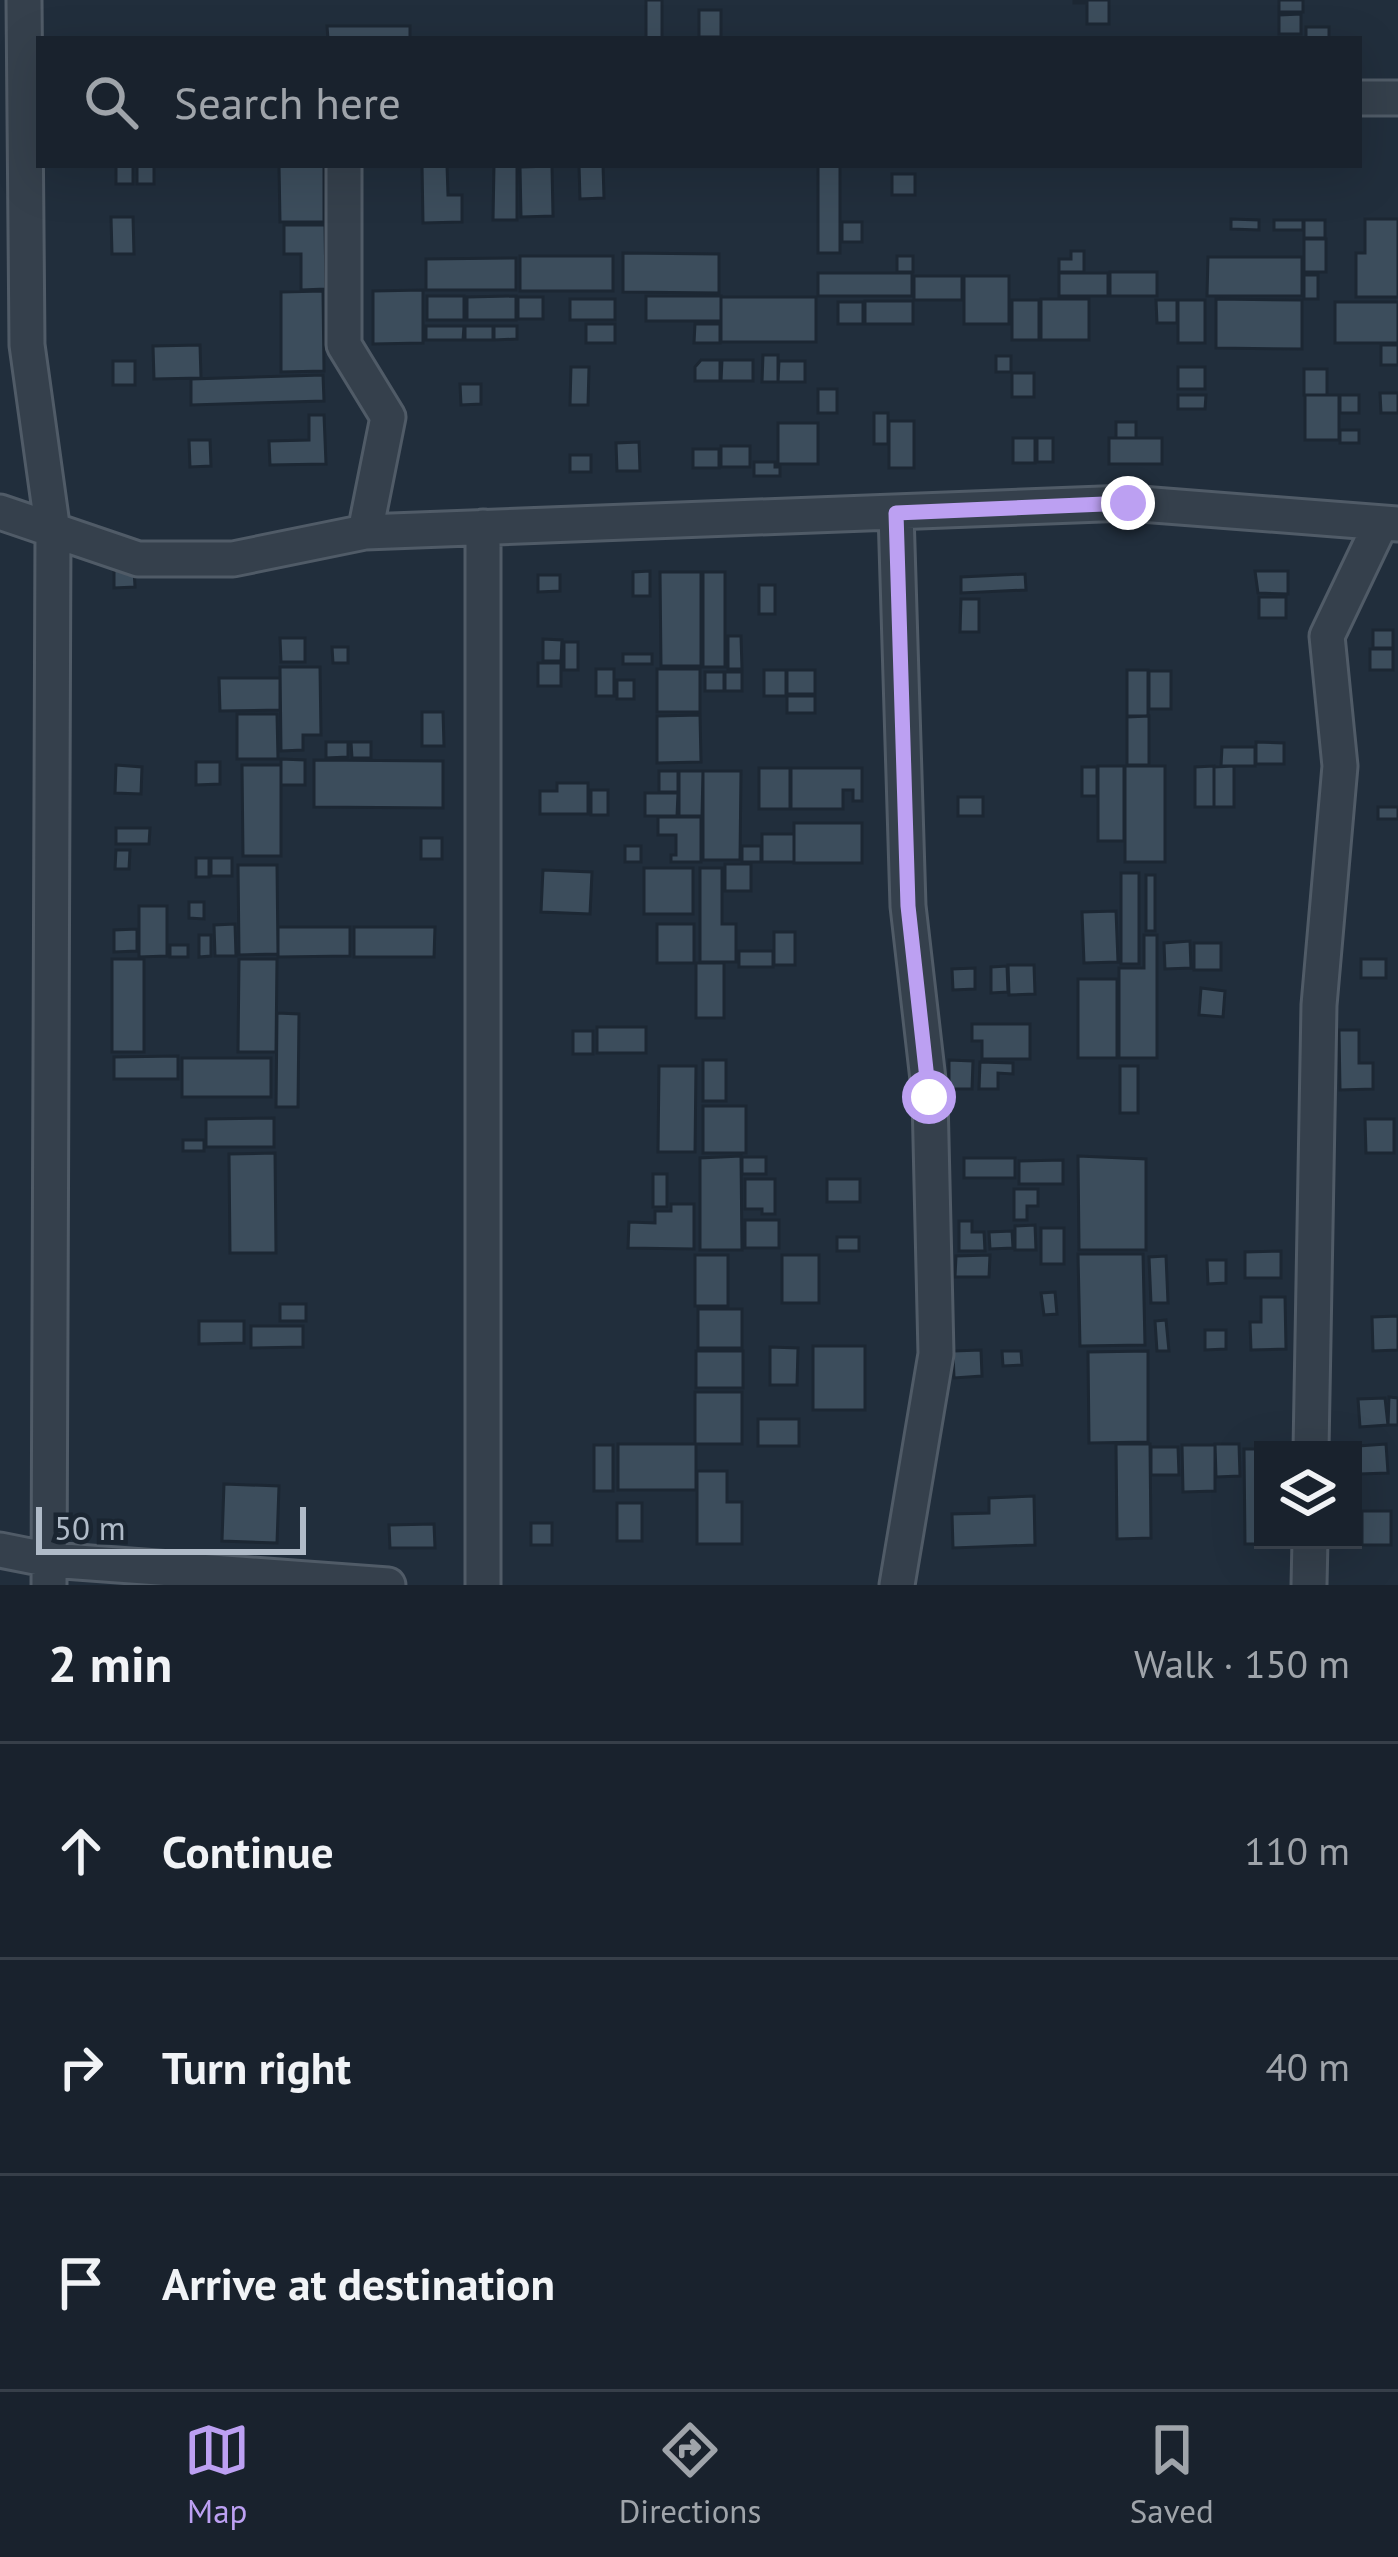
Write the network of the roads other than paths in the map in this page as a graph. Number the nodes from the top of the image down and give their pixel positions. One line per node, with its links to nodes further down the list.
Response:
1 (24, 0): 2 (street)
2 (32, 87): 10 (street)
3 (1362, 98): 4 (street)
4 (1398, 98)
5 (344, 168): 11 (street)
6 (0, 512): 10 (street)
7 (896, 513): 8 (street); 9 (street); 18 (street)
8 (1390, 524): 12 (street)
9 (483, 527): 11 (street); 17 (street)
10 (53, 532): 11 (street); 15 (street)
11 (365, 532)
12 (1311, 1441)
13 (1310, 1549): 19 (street)
14 (0, 1550): 15 (street)
15 (50, 1572): 16 (street)
16 (388, 1585)
17 (483, 1585)
18 (897, 1585)
19 (1309, 1585)

